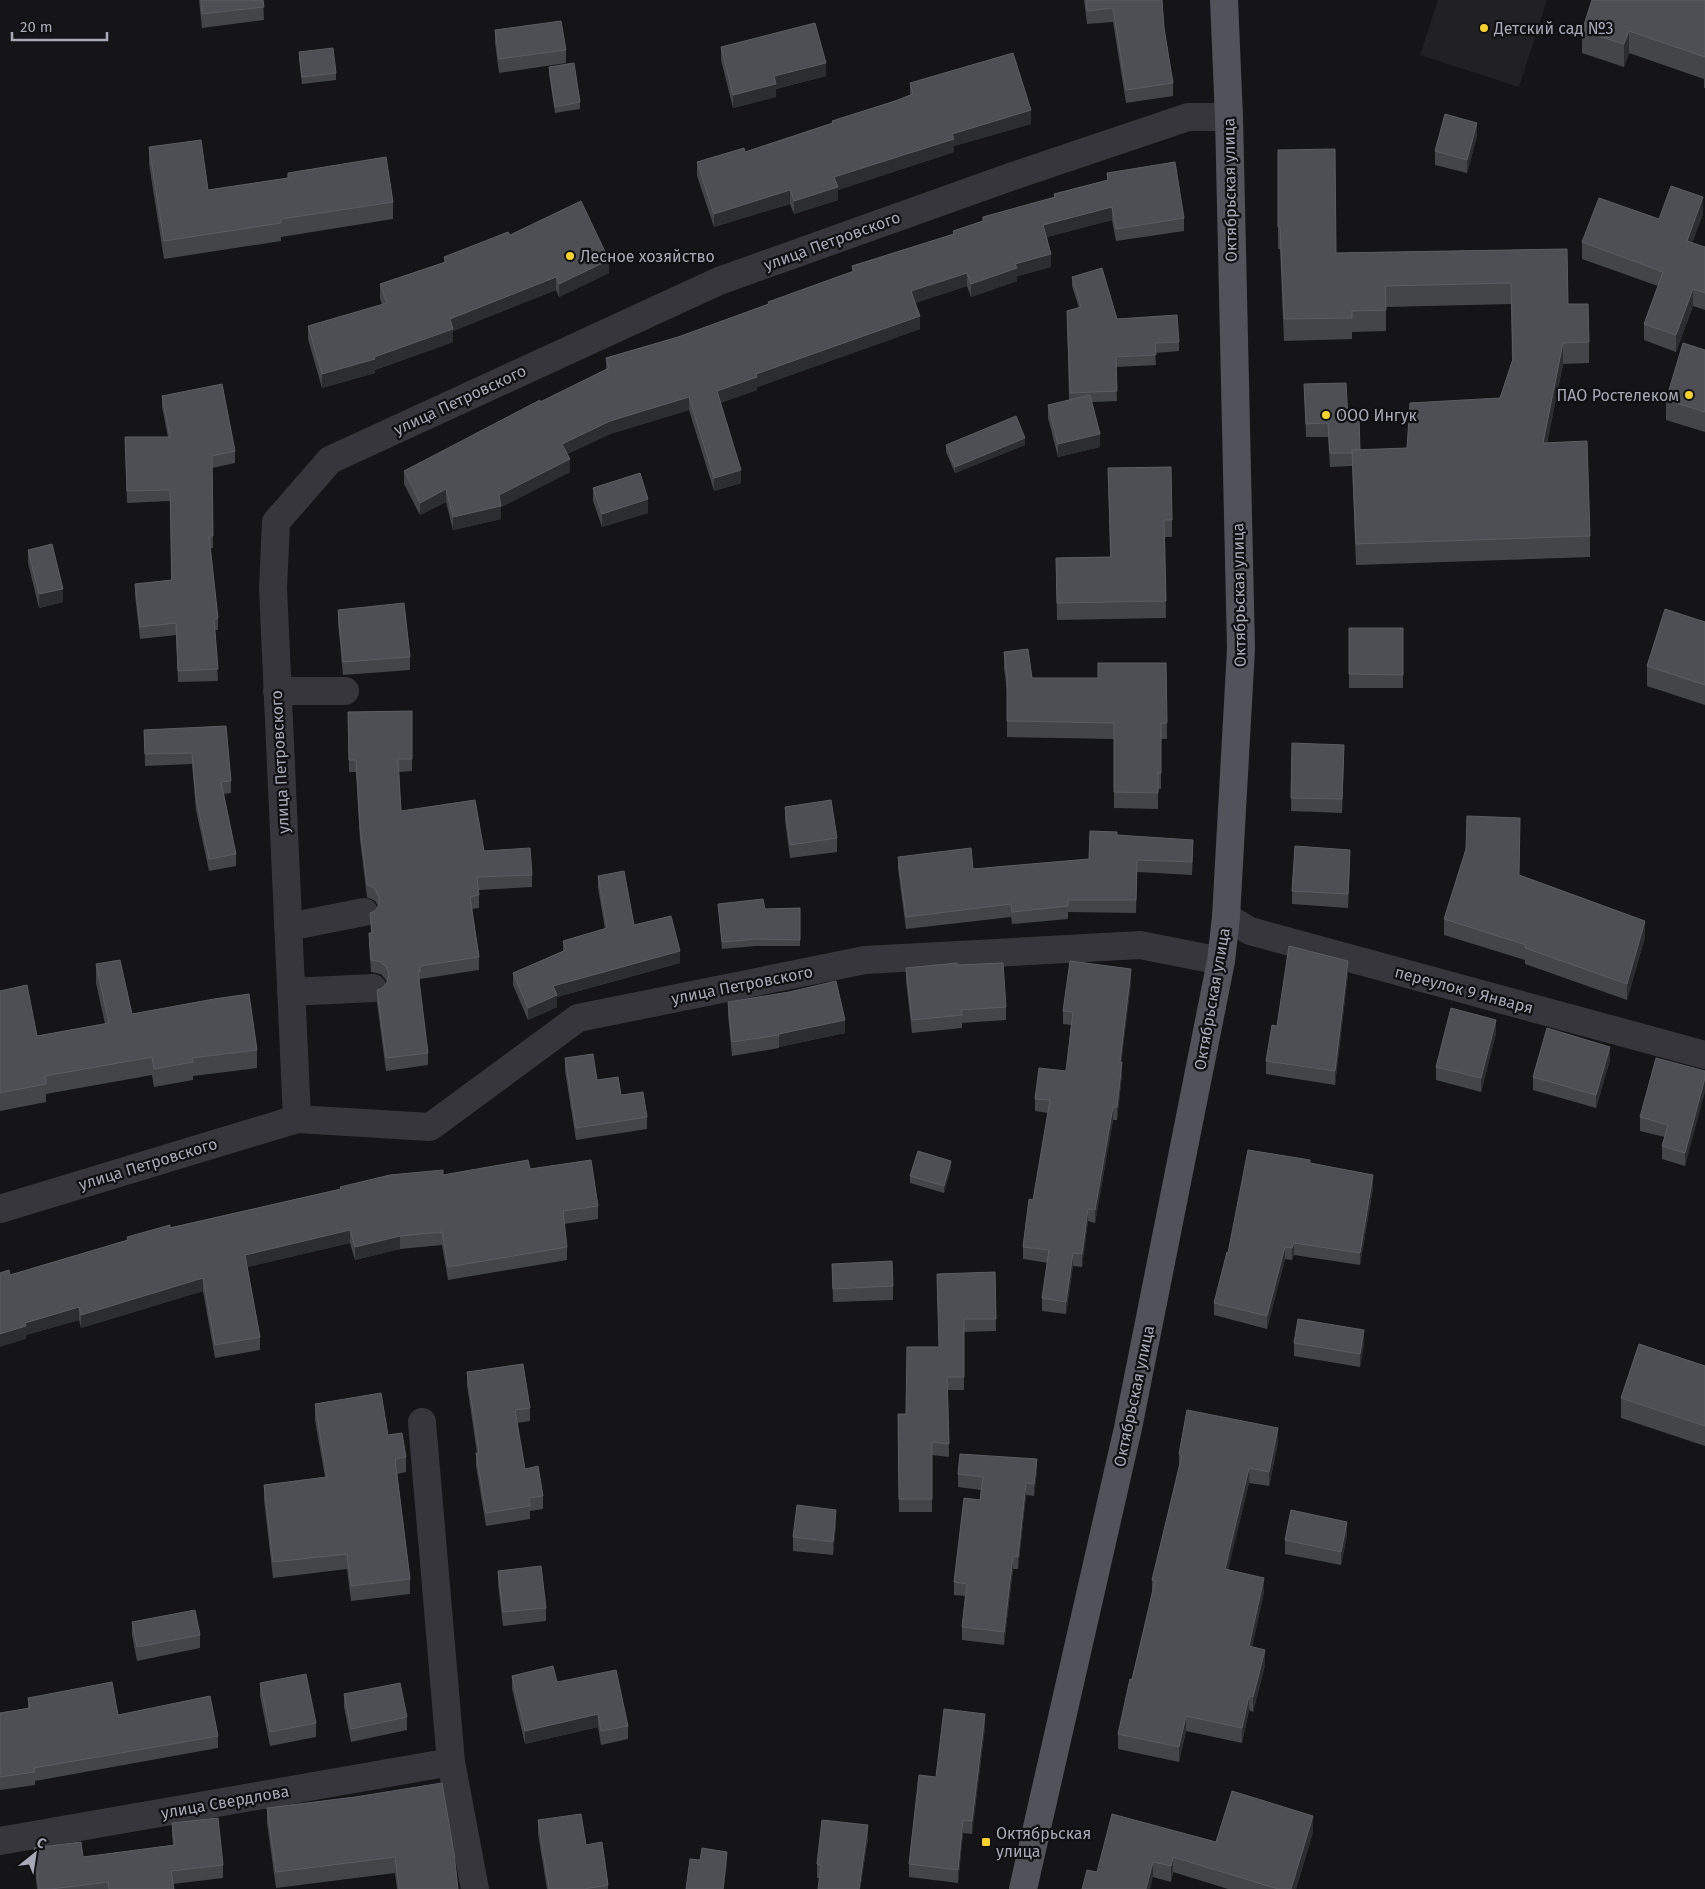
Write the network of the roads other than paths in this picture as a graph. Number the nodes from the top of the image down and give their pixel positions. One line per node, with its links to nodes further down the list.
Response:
1 (1224, 0): 2 (main road, Октябрьская улица)
2 (1229, 117): 4 (street, улица Петровского); 6 (main road, Октябрьская улица)
3 (345, 691): 4 (street)
4 (277, 692): 7 (street, улица Петровского)
5 (364, 912): 7 (street)
6 (1226, 917): 8 (main road, Октябрьская улица); 11 (street, переулок 9 Января)
7 (288, 927): 10 (street, улица Петровского)
8 (1222, 961): 12 (street, улица Петровского); 18 (main road, Октябрьская улица)
9 (372, 988): 10 (street)
10 (291, 992): 12 (street, улица Петровского)
11 (1705, 1056)
12 (297, 1119): 13 (street, улица Петровского)
13 (0, 1209)
14 (422, 1422): 15 (street)
15 (450, 1762): 16 (street, улица Свердлова); 17 (street)
16 (0, 1842)
17 (475, 1889)
18 (1023, 1889)

